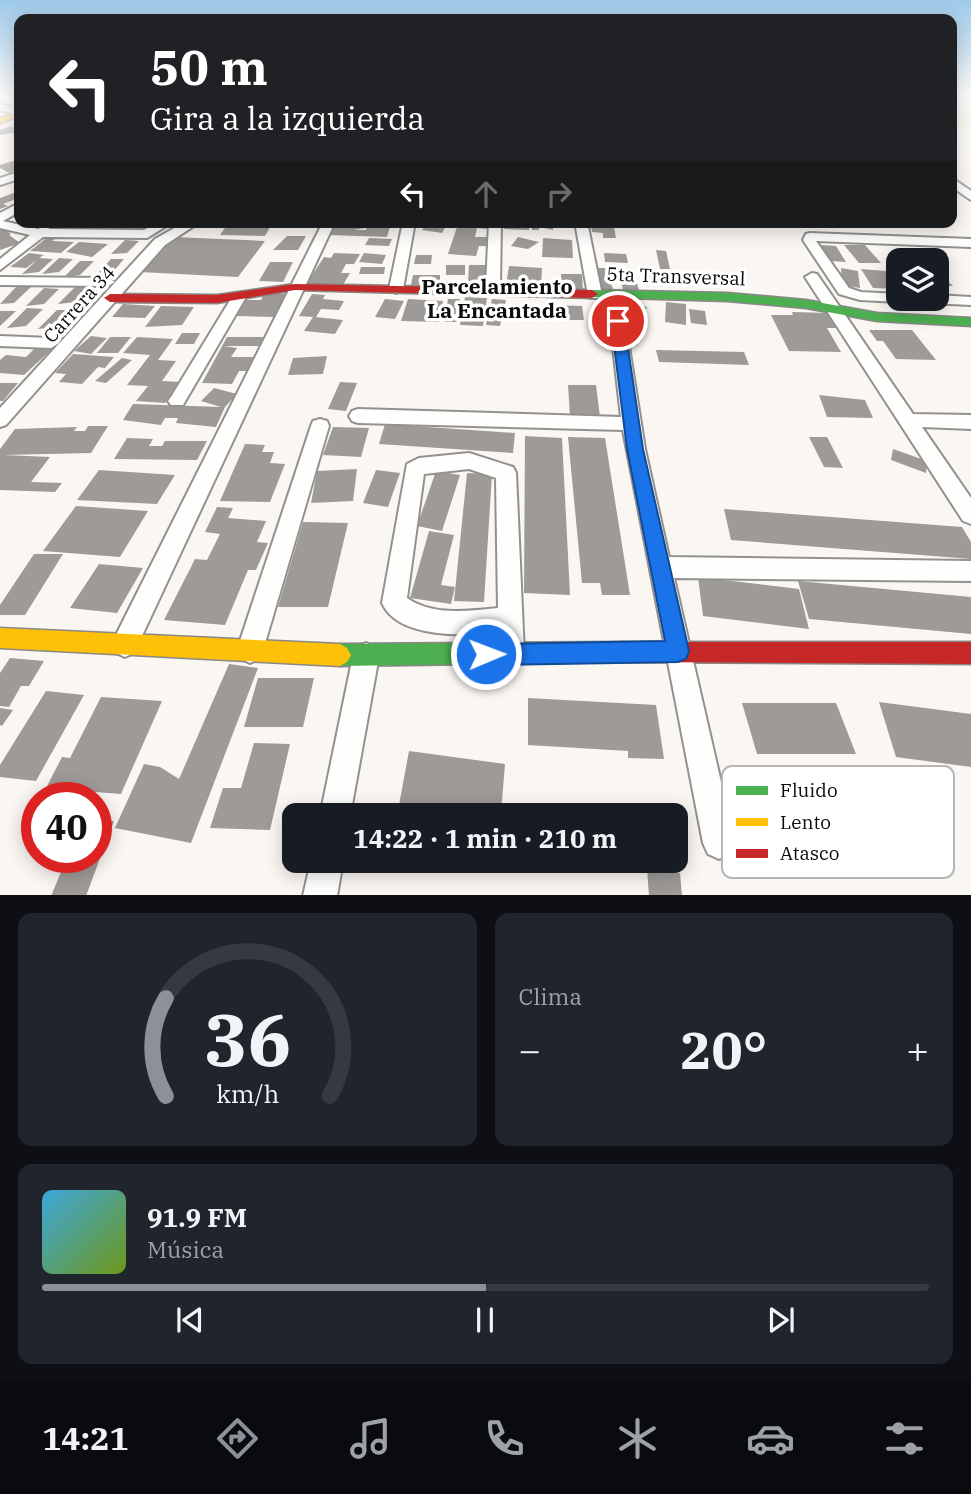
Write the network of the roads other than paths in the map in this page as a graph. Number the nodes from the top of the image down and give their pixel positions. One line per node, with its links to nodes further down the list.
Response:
1 (957, 185): 2 (street)
2 (971, 197)
3 (17, 228): 11 (street)
4 (48, 228): 11 (street)
5 (159, 228): 11 (street)
6 (184, 228): 21 (street, Carrera 34)
7 (326, 228): 18 (street)
8 (408, 228): 19 (street)
9 (495, 228): 20 (street)
10 (583, 228): 22 (street)
11 (39, 233): 13 (street)
12 (971, 243): 24 (street)
13 (14, 254): 14 (street); 15 (street)
14 (0, 258)
15 (0, 266)
16 (812, 277): 27 (street)
17 (0, 281): 21 (street)
18 (295, 287): 19 (street, 5ta Transversal); 23 (street, 5ta Transversal); 43 (street)
19 (396, 289): 20 (street, 5ta Transversal)
20 (493, 289): 22 (street, 5ta Transversal)
21 (109, 290): 23 (street, 5ta Transversal); 33 (street, Carrera 34)
22 (605, 295): 27 (street, 5ta Transversal); 36 (street)
23 (239, 297): 31 (street)
24 (886, 297)
25 (949, 300): 26 (street)
26 (971, 301)
27 (831, 309): 28 (street, 5ta Transversal); 34 (street)
28 (971, 322)
29 (0, 341): 30 (street)
30 (51, 343)
31 (177, 401)
32 (358, 416): 36 (street)
33 (0, 420)
34 (909, 420): 35 (street); 38 (street)
35 (971, 422)
36 (632, 424): 39 (street)
37 (320, 426): 44 (street)
38 (971, 515)
39 (660, 567): 40 (street); 45 (street)
40 (971, 572)
41 (510, 618): 41 (street); 47 (street)
42 (0, 638): 43 (street)
43 (125, 644): 44 (street)
44 (250, 650): 48 (street)
45 (678, 651): 46 (street); 47 (street); 50 (street)
46 (971, 653)
47 (511, 654): 48 (street)
48 (366, 656): 49 (street)
49 (338, 803)
50 (719, 843)
51 (325, 873): 52 (street)
52 (320, 895)

